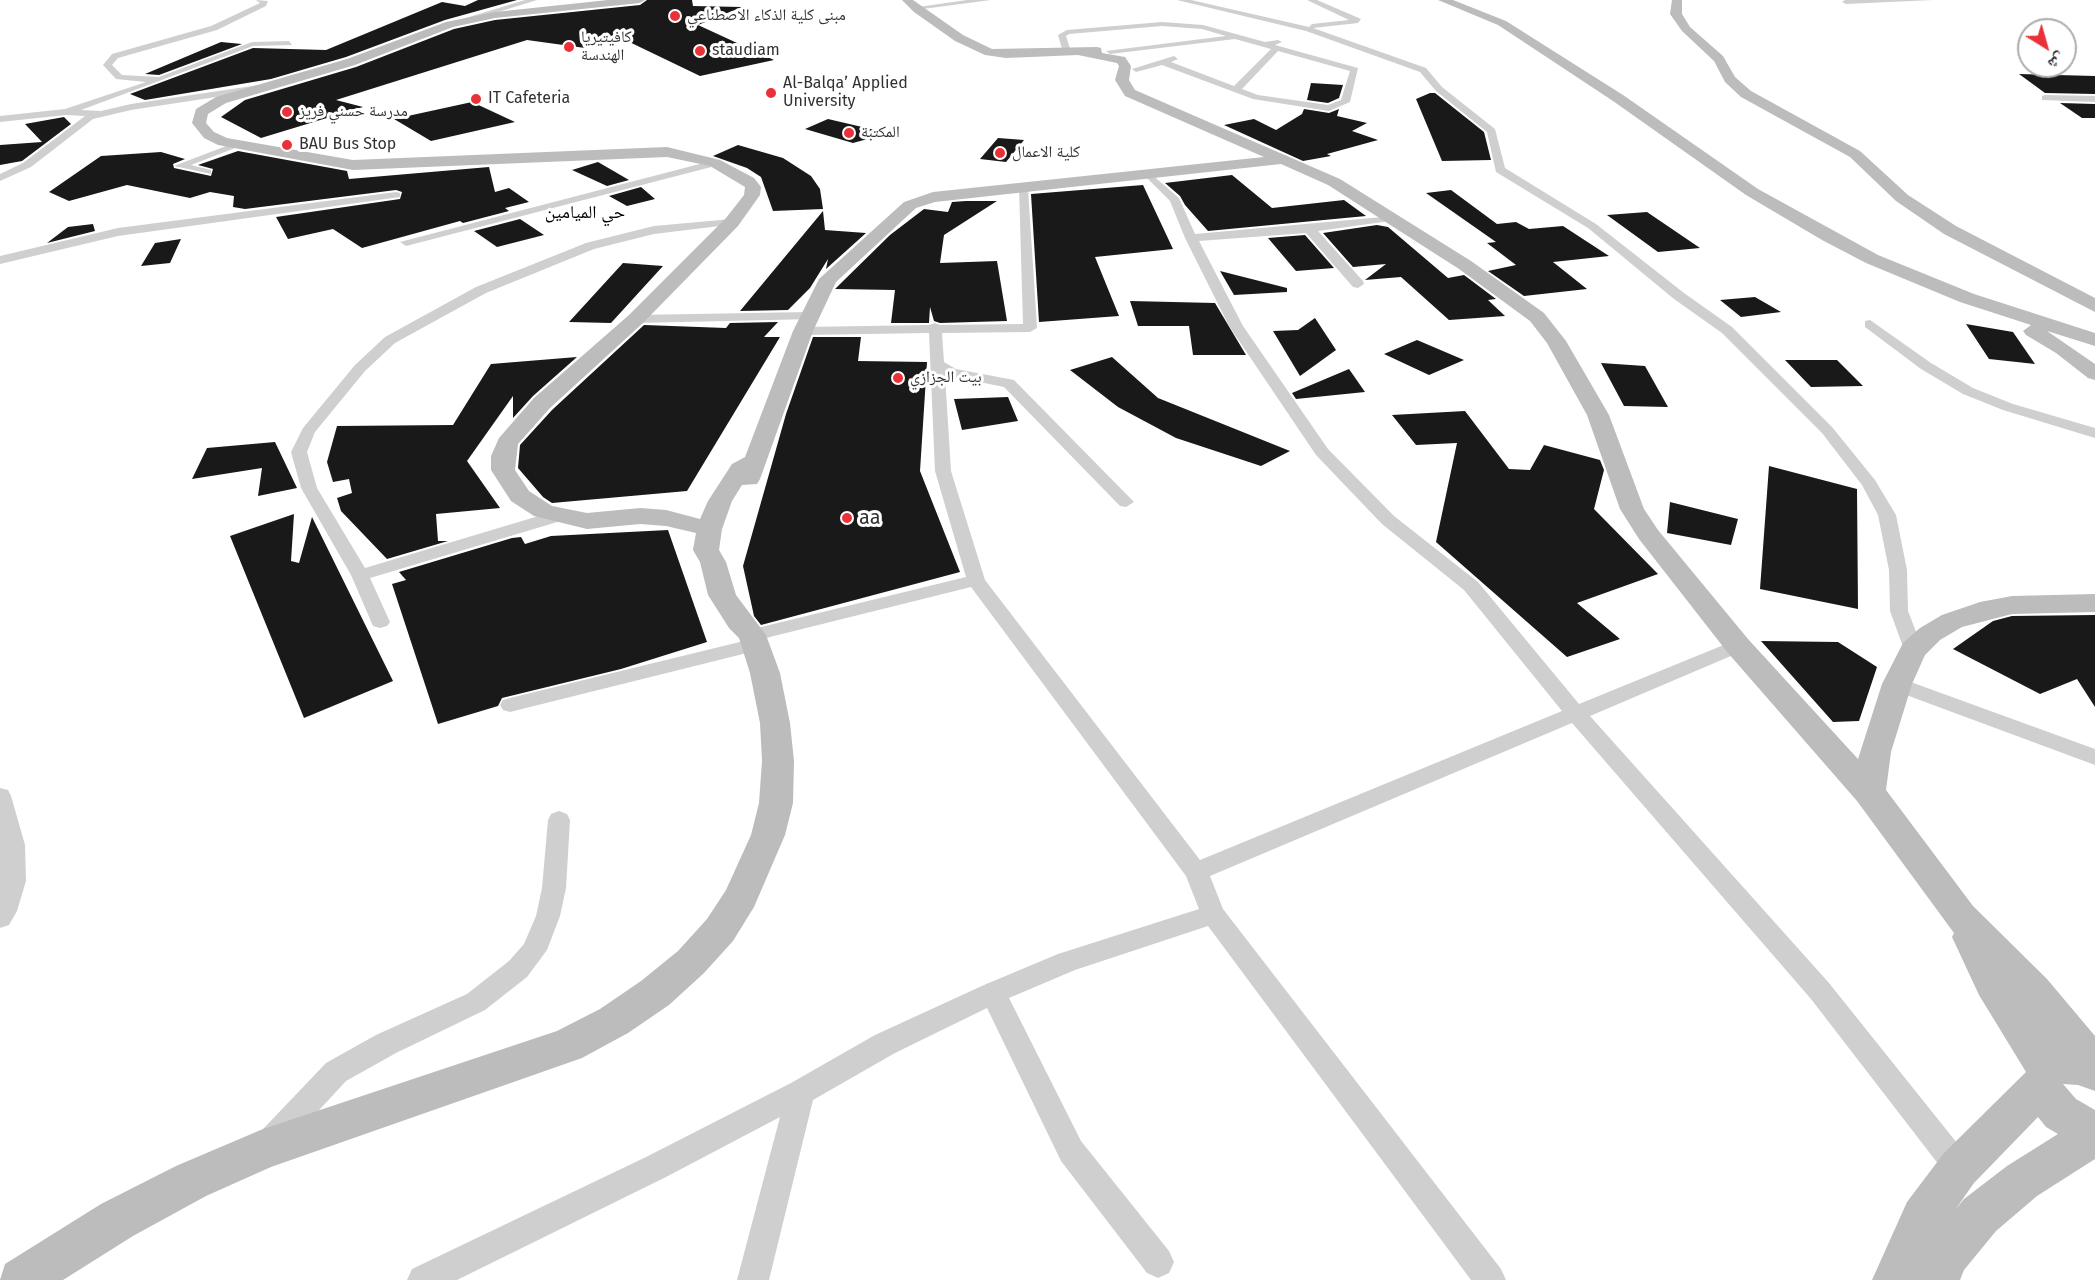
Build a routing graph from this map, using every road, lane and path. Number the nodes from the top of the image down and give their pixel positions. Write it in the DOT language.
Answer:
graph roads {
  1 [pos="260,0"];
  2 [pos="533,0"];
  3 [pos="640,0"];
  4 [pos="987,0"];
  5 [pos="1181,0"];
  6 [pos="1311,0"];
  7 [pos="1443,0"];
  8 [pos="1459,0"];
  9 [pos="1677,0"];
  10 [pos="1929,0"];
  11 [pos="1846,2"];
  12 [pos="581,3"];
  13 [pos="911,4"];
  14 [pos="450,24"];
  15 [pos="1303,32"];
  16 [pos="1239,39"];
  17 [pos="1285,41"];
  18 [pos="289,43"];
  19 [pos="1265,45"];
  20 [pos="1277,48"];
  21 [pos="1110,51"];
  22 [pos="1205,51"];
  23 [pos="1073,52"];
  24 [pos="1186,56"];
  25 [pos="1162,62"];
  26 [pos="1136,69"];
  27 [pos="160,80"];
  28 [pos="259,88"];
  29 [pos="1236,90"];
  30 [pos="1138,96"];
  31 [pos="1637,97"];
  32 [pos="1618,98"];
  33 [pos="2045,98"];
  34 [pos="2095,99"];
  35 [pos="66,112"];
  36 [pos="100,114"];
  37 [pos="0,119"];
  38 [pos="238,145"];
  39 [pos="1280,160"];
  40 [pos="715,162"];
  41 [pos="207,172"];
  42 [pos="1150,176"];
  43 [pos="0,178"];
  44 [pos="1023,189"];
  45 [pos="396,195"];
  46 [pos="1390,218"];
  47 [pos="732,222"];
  48 [pos="1309,229"];
  49 [pos="1191,237"];
  50 [pos="406,242"];
  51 [pos="0,260"];
  52 [pos="2043,280"];
  53 [pos="1358,284"];
  54 [pos="1967,298"];
  55 [pos="2095,298"];
  56 [pos="2095,306"];
  57 [pos="636,320"];
  58 [pos="807,323"];
  59 [pos="1870,324"];
  60 [pos="935,327"];
  61 [pos="2092,335"];
  62 [pos="2063,349"];
  63 [pos="937,364"];
  64 [pos="2095,374"];
  65 [pos="2095,433"];
  66 [pos="1126,502"];
  67 [pos="566,518"];
  68 [pos="718,527"];
  69 [pos="360,575"];
  70 [pos="976,581"];
  71 [pos="2095,603"];
  72 [pos="380,622"];
  73 [pos="754,640"];
  74 [pos="1738,646"];
  75 [pos="1913,650"];
  76 [pos="1897,684"];
  77 [pos="510,705"];
  78 [pos="1575,713"];
  79 [pos="2095,756"];
  80 [pos="1869,792"];
  81 [pos="0,796"];
  82 [pos="559,820"];
  83 [pos="1196,873"];
  84 [pos="1213,914"];
  85 [pos="1960,916"];
  86 [pos="0,918"];
  87 [pos="993,993"];
  88 [pos="2095,1065"];
  89 [pos="2095,1073"];
  90 [pos="2045,1077"];
  91 [pos="801,1092"];
  92 [pos="2095,1134"];
  93 [pos="263,1149"];
  94 [pos="1959,1167"];
  95 [pos="1158,1262"];
  96 [pos="21,1280"];
  97 [pos="423,1280"];
  98 [pos="753,1280"];
  99 [pos="1490,1280"];
  100 [pos="1895,1280"];
  101 [pos="1937,1280"];
  1 -- 27 [label="street"];
  2 -- 14 [label="street"];
  3 -- 12 [label="street"];
  4 -- 13 [label="street"];
  5 -- 15 [label="street"];
  6 -- 15 [label="street"];
  7 -- 32 [label="street"];
  8 -- 31 [label="street"];
  9 -- 52 [label="street"];
  10 -- 11 [label="street"];
  12 -- 14 [label="street"];
  13 -- 23 [label="street"];
  14 -- 28 [label="street"];
  15 -- 75 [label="street"];
  16 -- 19 [label="street"];
  16 -- 21 [label="street"];
  16 -- 22 [label="street"];
  16 -- 23 [label="street"];
  17 -- 19 [label="street"];
  18 -- 27 [label="street"];
  19 -- 20 [label="street"];
  20 -- 29 [label="street"];
  20 -- 29 [label="street"];
  21 -- 23 [label="street"];
  21 -- 26 [label="street"];
  23 -- 30 [label="street"];
  24 -- 25 [label="street"];
  25 -- 26 [label="street"];
  25 -- 29 [label="street"];
  26 -- 30 [label="street"];
  27 -- 35 [label="street"];
  28 -- 36 [label="street"];
  28 -- 38 [label="street"];
  30 -- 39 [label="street"];
  31 -- 32 [label="street"];
  31 -- 61 [label="street"];
  32 -- 54 [label="street"];
  33 -- 34 [label="street"];
  35 -- 36 [label="street"];
  35 -- 37 [label="street"];
  36 -- 43 [label="street"];
  38 -- 40 [label="street"];
  38 -- 41 [label="street"];
  39 -- 42 [label="street"];
  39 -- 46 [label="street"];
  40 -- 47 [label="street"];
  40 -- 50 [label="street"];
  42 -- 44 [label="street"];
  42 -- 49 [label="street"];
  44 -- 58 [label="street"];
  44 -- 60 [label="street"];
  45 -- 51 [label="street"];
  46 -- 48 [label="street"];
  46 -- 74 [label="street"];
  47 -- 57 [label="street"];
  47 -- 69 [label="street"];
  48 -- 49 [label="street"];
  48 -- 53 [label="street"];
  49 -- 78 [label="street"];
  52 -- 55 [label="street"];
  52 -- 56 [label="street"];
  54 -- 61 [label="street"];
  54 -- 62 [label="street"];
  57 -- 58 [label="street"];
  57 -- 67 [label="street"];
  58 -- 60 [label="street"];
  58 -- 68 [label="street"];
  59 -- 65 [label="street"];
  60 -- 63 [label="street"];
  61 -- 62 [label="street"];
  62 -- 64 [label="street"];
  63 -- 66 [label="street"];
  63 -- 70 [label="street"];
  67 -- 68 [label="street"];
  67 -- 69 [label="street"];
  68 -- 73 [label="street"];
  69 -- 72 [label="street"];
  70 -- 73 [label="street"];
  70 -- 83 [label="street"];
  71 -- 75 [label="street"];
  73 -- 77 [label="street"];
  73 -- 93 [label="street"];
  74 -- 78 [label="street"];
  74 -- 80 [label="street"];
  75 -- 76 [label="street"];
  76 -- 79 [label="street"];
  76 -- 80 [label="street"];
  78 -- 83 [label="street"];
  78 -- 94 [label="street"];
  80 -- 85 [label="street"];
  81 -- 86 [label="street"];
  82 -- 93 [label="street"];
  83 -- 84 [label="street"];
  84 -- 87 [label="street"];
  84 -- 99 [label="street"];
  85 -- 88 [label="street"];
  85 -- 90 [label="street"];
  87 -- 91 [label="street"];
  87 -- 95 [label="street"];
  89 -- 90 [label="street"];
  90 -- 92 [label="street"];
  90 -- 94 [label="street"];
  91 -- 97 [label="street"];
  91 -- 98 [label="street"];
  92 -- 101 [label="street"];
  93 -- 96 [label="street"];
  94 -- 100 [label="street"];
}
